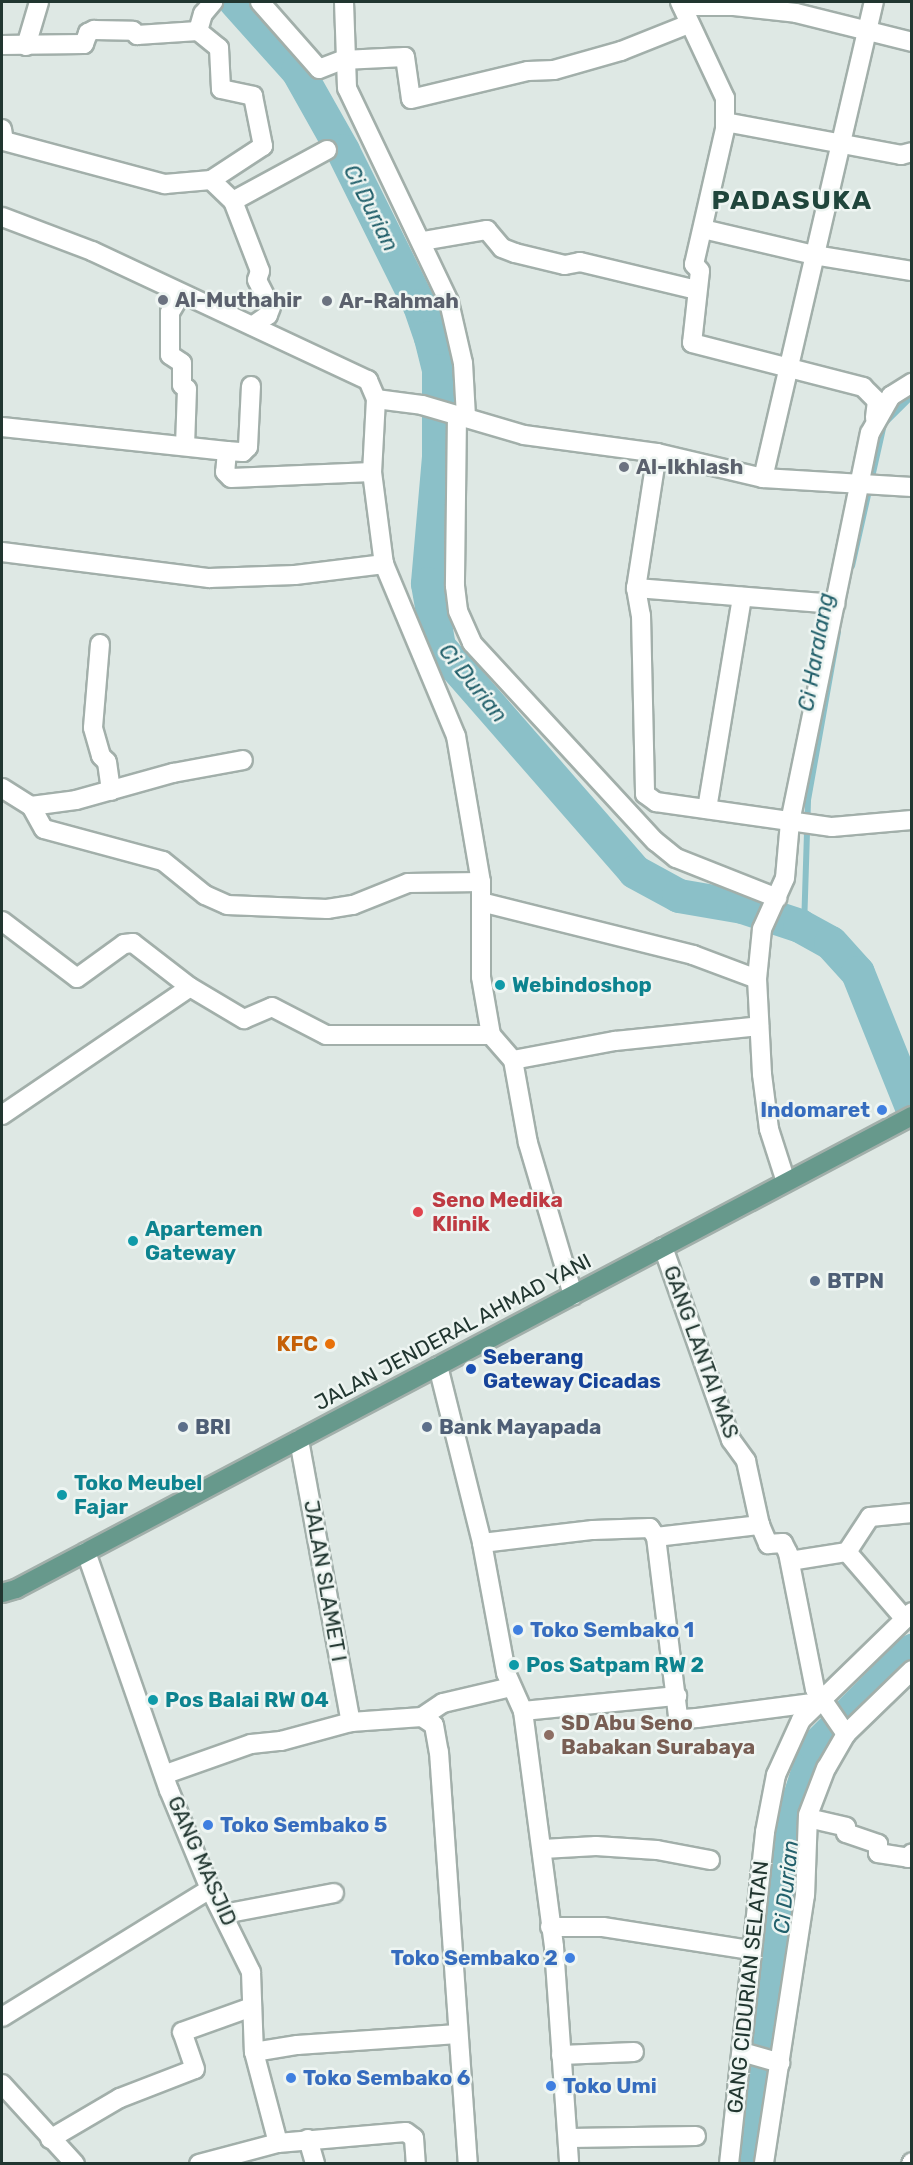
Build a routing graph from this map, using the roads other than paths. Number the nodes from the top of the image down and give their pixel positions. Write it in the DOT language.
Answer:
graph roads {
  1 [pos="39,2"];
  2 [pos="213,2"];
  3 [pos="260,2"];
  4 [pos="344,2"];
  5 [pos="874,2"];
  6 [pos="681,4"];
  7 [pos="689,24"];
  8 [pos="198,31"];
  9 [pos="866,33"];
  10 [pos="912,42"];
  11 [pos="2,45"];
  12 [pos="26,46"];
  13 [pos="344,60"];
  14 [pos="725,122"];
  15 [pos="2,129"];
  16 [pos="840,142"];
  17 [pos="327,150"];
  18 [pos="912,152"];
  19 [pos="211,180"];
  20 [pos="233,201"];
  21 [pos="2,217"];
  22 [pos="703,229"];
  23 [pos="423,241"];
  24 [pos="814,255"];
  25 [pos="912,271"];
  26 [pos="697,290"];
  27 [pos="181,294"];
  28 [pos="252,326"];
  29 [pos="788,367"];
  30 [pos="912,383"];
  31 [pos="250,386"];
  32 [pos="376,399"];
  33 [pos="459,416"];
  34 [pos="875,418"];
  35 [pos="2,427"];
  36 [pos="185,446"];
  37 [pos="227,451"];
  38 [pos="657,453"];
  39 [pos="372,472"];
  40 [pos="763,478"];
  41 [pos="870,487"];
  42 [pos="912,487"];
  43 [pos="2,552"];
  44 [pos="384,564"];
  45 [pos="636,588"];
  46 [pos="742,597"];
  47 [pos="836,604"];
  48 [pos="100,644"];
  49 [pos="243,760"];
  50 [pos="2,788"];
  51 [pos="111,791"];
  52 [pos="31,806"];
  53 [pos="707,809"];
  54 [pos="912,820"];
  55 [pos="800,824"];
  56 [pos="481,882"];
  57 [pos="777,898"];
  58 [pos="481,902"];
  59 [pos="2,921"];
  60 [pos="757,979"];
  61 [pos="190,987"];
  62 [pos="759,1026"];
  63 [pos="490,1035"];
  64 [pos="513,1060"];
  65 [pos="2,1115"];
  66 [pos="911,1118"];
  67 [pos="786,1182"];
  68 [pos="663,1247"];
  69 [pos="573,1295"];
  70 [pos="438,1366"];
  71 [pos="299,1440"];
  72 [pos="912,1513"];
  73 [pos="760,1525"];
  74 [pos="656,1537"];
  75 [pos="482,1543"];
  76 [pos="86,1552"];
  77 [pos="847,1552"];
  78 [pos="790,1560"];
  79 [pos="9,1591"];
  80 [pos="2,1602"];
  81 [pos="908,1615"];
  82 [pos="912,1670"];
  83 [pos="511,1687"];
  84 [pos="677,1696"];
  85 [pos="822,1703"];
  86 [pos="523,1711"];
  87 [pos="422,1717"];
  88 [pos="351,1722"];
  89 [pos="845,1734"];
  90 [pos="166,1774"];
  91 [pos="808,1818"];
  92 [pos="543,1849"];
  93 [pos="912,1853"];
  94 [pos="710,1860"];
  95 [pos="210,1889"];
  96 [pos="334,1893"];
  97 [pos="224,1914"];
  98 [pos="550,1927"];
  99 [pos="744,1949"];
  100 [pos="252,2007"];
  101 [pos="2,2017"];
  102 [pos="458,2034"];
  103 [pos="254,2052"];
  104 [pos="634,2052"];
  105 [pos="747,2053"];
  106 [pos="561,2055"];
  107 [pos="777,2062"];
  108 [pos="2,2084"];
  109 [pos="696,2136"];
  110 [pos="50,2139"];
  111 [pos="309,2139"];
  112 [pos="570,2139"];
  113 [pos="278,2143"];
  114 [pos="75,2163"];
  115 [pos="199,2163"];
  116 [pos="315,2163"];
  117 [pos="416,2163"];
  118 [pos="468,2163"];
  119 [pos="569,2163"];
  120 [pos="729,2163"];
  121 [pos="764,2163"];
  1 -- 12 [label="street"];
  2 -- 8 [label="street"];
  3 -- 13 [label="street"];
  4 -- 13 [label="street"];
  5 -- 9 [label="street"];
  6 -- 7 [label="street"];
  6 -- 9 [label="street"];
  7 -- 13 [label="street"];
  7 -- 14 [label="street"];
  8 -- 12 [label="street"];
  8 -- 19 [label="street"];
  9 -- 10 [label="street"];
  9 -- 16 [label="street"];
  11 -- 12 [label="street"];
  13 -- 23 [label="street"];
  14 -- 16 [label="street"];
  14 -- 22 [label="street"];
  15 -- 19 [label="street"];
  16 -- 18 [label="street"];
  16 -- 24 [label="street"];
  17 -- 20 [label="street"];
  19 -- 20 [label="street"];
  20 -- 28 [label="street"];
  21 -- 27 [label="street"];
  22 -- 24 [label="street"];
  22 -- 26 [label="street"];
  23 -- 26 [label="street"];
  23 -- 33 [label="street"];
  24 -- 25 [label="street"];
  24 -- 29 [label="street"];
  26 -- 29 [label="street"];
  27 -- 28 [label="street"];
  27 -- 36 [label="street"];
  28 -- 32 [label="street"];
  29 -- 34 [label="street"];
  29 -- 40 [label="street"];
  30 -- 34 [label="street"];
  31 -- 37 [label="street"];
  32 -- 33 [label="street"];
  32 -- 39 [label="street"];
  33 -- 38 [label="street"];
  33 -- 57 [label="street"];
  34 -- 41 [label="street"];
  35 -- 36 [label="street"];
  36 -- 37 [label="street"];
  37 -- 39 [label="street"];
  38 -- 40 [label="street"];
  38 -- 45 [label="street"];
  39 -- 44 [label="street"];
  40 -- 41 [label="street"];
  41 -- 42 [label="street"];
  41 -- 47 [label="street"];
  43 -- 44 [label="street"];
  44 -- 56 [label="street"];
  45 -- 46 [label="street"];
  45 -- 53 [label="street"];
  46 -- 47 [label="street"];
  46 -- 53 [label="street"];
  47 -- 55 [label="street"];
  48 -- 51 [label="street"];
  49 -- 51 [label="street"];
  50 -- 52 [label="street"];
  51 -- 52 [label="street"];
  52 -- 56 [label="street"];
  53 -- 55 [label="street"];
  54 -- 55 [label="street"];
  55 -- 57 [label="street"];
  56 -- 58 [label="street"];
  57 -- 60 [label="street"];
  58 -- 60 [label="street"];
  58 -- 63 [label="street"];
  59 -- 61 [label="street"];
  60 -- 62 [label="street"];
  61 -- 63 [label="street"];
  61 -- 65 [label="street"];
  62 -- 64 [label="street"];
  62 -- 67 [label="street"];
  63 -- 64 [label="street"];
  64 -- 69 [label="street"];
  66 -- 67 [label="main road, JALAN JENDERAL AHMAD YANI"];
  67 -- 68 [label="main road, JALAN JENDERAL AHMAD YANI"];
  68 -- 69 [label="main road, JALAN JENDERAL AHMAD YANI"];
  68 -- 73 [label="street, GANG LANTAI MAS"];
  69 -- 70 [label="main road, JALAN JENDERAL AHMAD YANI"];
  70 -- 71 [label="main road, JALAN JENDERAL AHMAD YANI"];
  70 -- 75 [label="street"];
  71 -- 76 [label="main road, JALAN JENDERAL AHMAD YANI"];
  71 -- 88 [label="street, JALAN SLAMET I"];
  72 -- 77 [label="street"];
  73 -- 74 [label="street"];
  73 -- 78 [label="street"];
  74 -- 75 [label="street"];
  74 -- 84 [label="street"];
  75 -- 83 [label="street"];
  76 -- 79 [label="main road, JALAN JENDERAL AHMAD YANI"];
  76 -- 90 [label="street, GANG MASJID"];
  77 -- 78 [label="street"];
  77 -- 81 [label="street"];
  78 -- 85 [label="street"];
  79 -- 80 [label="main road, JALAN JENDERAL AHMAD YANI"];
  81 -- 85 [label="street, GANG CIDURIAN SELATAN"];
  82 -- 89 [label="street"];
  83 -- 86 [label="street"];
  83 -- 87 [label="street"];
  84 -- 85 [label="street"];
  84 -- 86 [label="street"];
  85 -- 89 [label="street"];
  85 -- 105 [label="street, GANG CIDURIAN SELATAN"];
  86 -- 92 [label="street"];
  87 -- 88 [label="street"];
  87 -- 102 [label="street"];
  88 -- 90 [label="street"];
  89 -- 91 [label="street"];
  90 -- 95 [label="street, GANG MASJID"];
  91 -- 93 [label="street"];
  91 -- 107 [label="street"];
  92 -- 94 [label="street"];
  92 -- 98 [label="street"];
  95 -- 97 [label="street, GANG MASJID"];
  95 -- 101 [label="street"];
  96 -- 97 [label="street"];
  97 -- 100 [label="street, GANG MASJID"];
  98 -- 99 [label="street"];
  98 -- 106 [label="street"];
  100 -- 103 [label="street, GANG MASJID"];
  100 -- 110 [label="street"];
  102 -- 103 [label="street"];
  102 -- 118 [label="street"];
  103 -- 113 [label="street, GANG MASJID"];
  104 -- 106 [label="street"];
  105 -- 107 [label="street"];
  105 -- 120 [label="street, GANG CIDURIAN SELATAN"];
  106 -- 112 [label="street"];
  107 -- 121 [label="street"];
  108 -- 110 [label="street"];
  109 -- 112 [label="street"];
  110 -- 114 [label="street"];
  111 -- 113 [label="street"];
  111 -- 116 [label="street"];
  111 -- 117 [label="street"];
  112 -- 119 [label="street"];
  113 -- 115 [label="street"];
}
